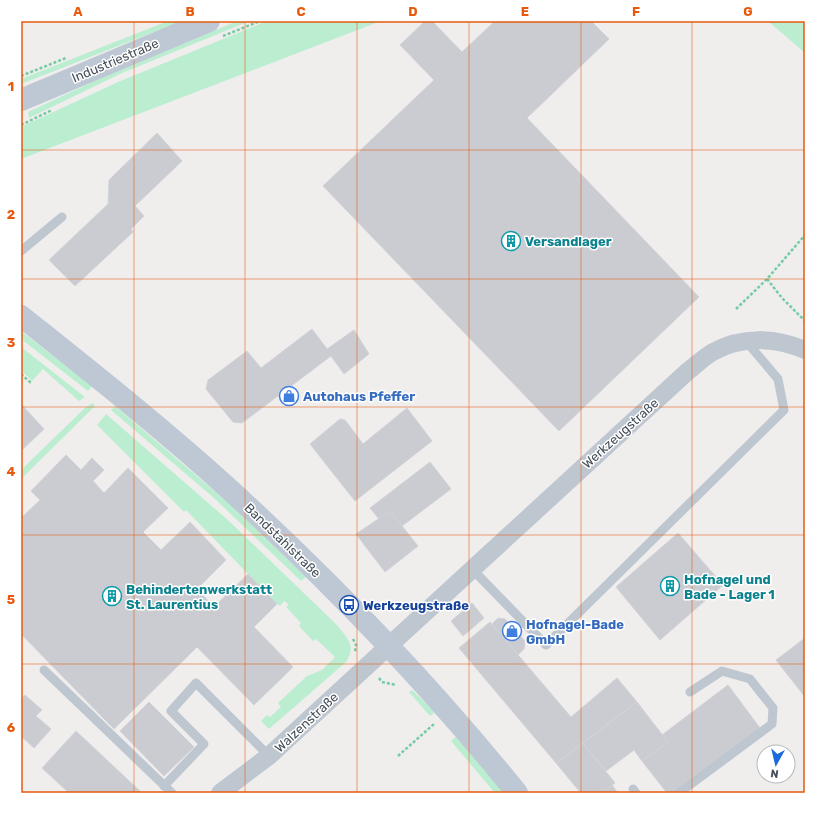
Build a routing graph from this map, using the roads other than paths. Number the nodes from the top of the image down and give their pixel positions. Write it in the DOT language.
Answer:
graph roads {
  1 [pos="209,21"];
  2 [pos="21,100"];
  3 [pos="62,217"];
  4 [pos="21,251"];
  5 [pos="21,316"];
  6 [pos="746,340"];
  7 [pos="805,350"];
  8 [pos="472,569"];
  9 [pos="388,646"];
  10 [pos="44,670"];
  11 [pos="690,692"];
  12 [pos="269,756"];
  13 [pos="164,786"];
  14 [pos="172,793"];
  15 [pos="220,793"];
  16 [pos="516,793"];
  17 [pos="679,793"];
  1 -- 2 [label="street, Industriestraße"];
  3 -- 4 [label="lane"];
  5 -- 9 [label="street, Bandstahlstraße"];
  6 -- 7 [label="street, Werkzeugstraße"];
  6 -- 8 [label="street, Werkzeugstraße"];
  6 -- 8 [label="lane"];
  8 -- 9 [label="street, Werkzeugstraße"];
  9 -- 12 [label="street, Walzenstraße"];
  9 -- 16 [label="street, Bandstahlstraße"];
  10 -- 13 [label="lane"];
  11 -- 17 [label="lane"];
  12 -- 13 [label="lane"];
  12 -- 15 [label="street, Walzenstraße"];
  13 -- 14 [label="lane"];
}
